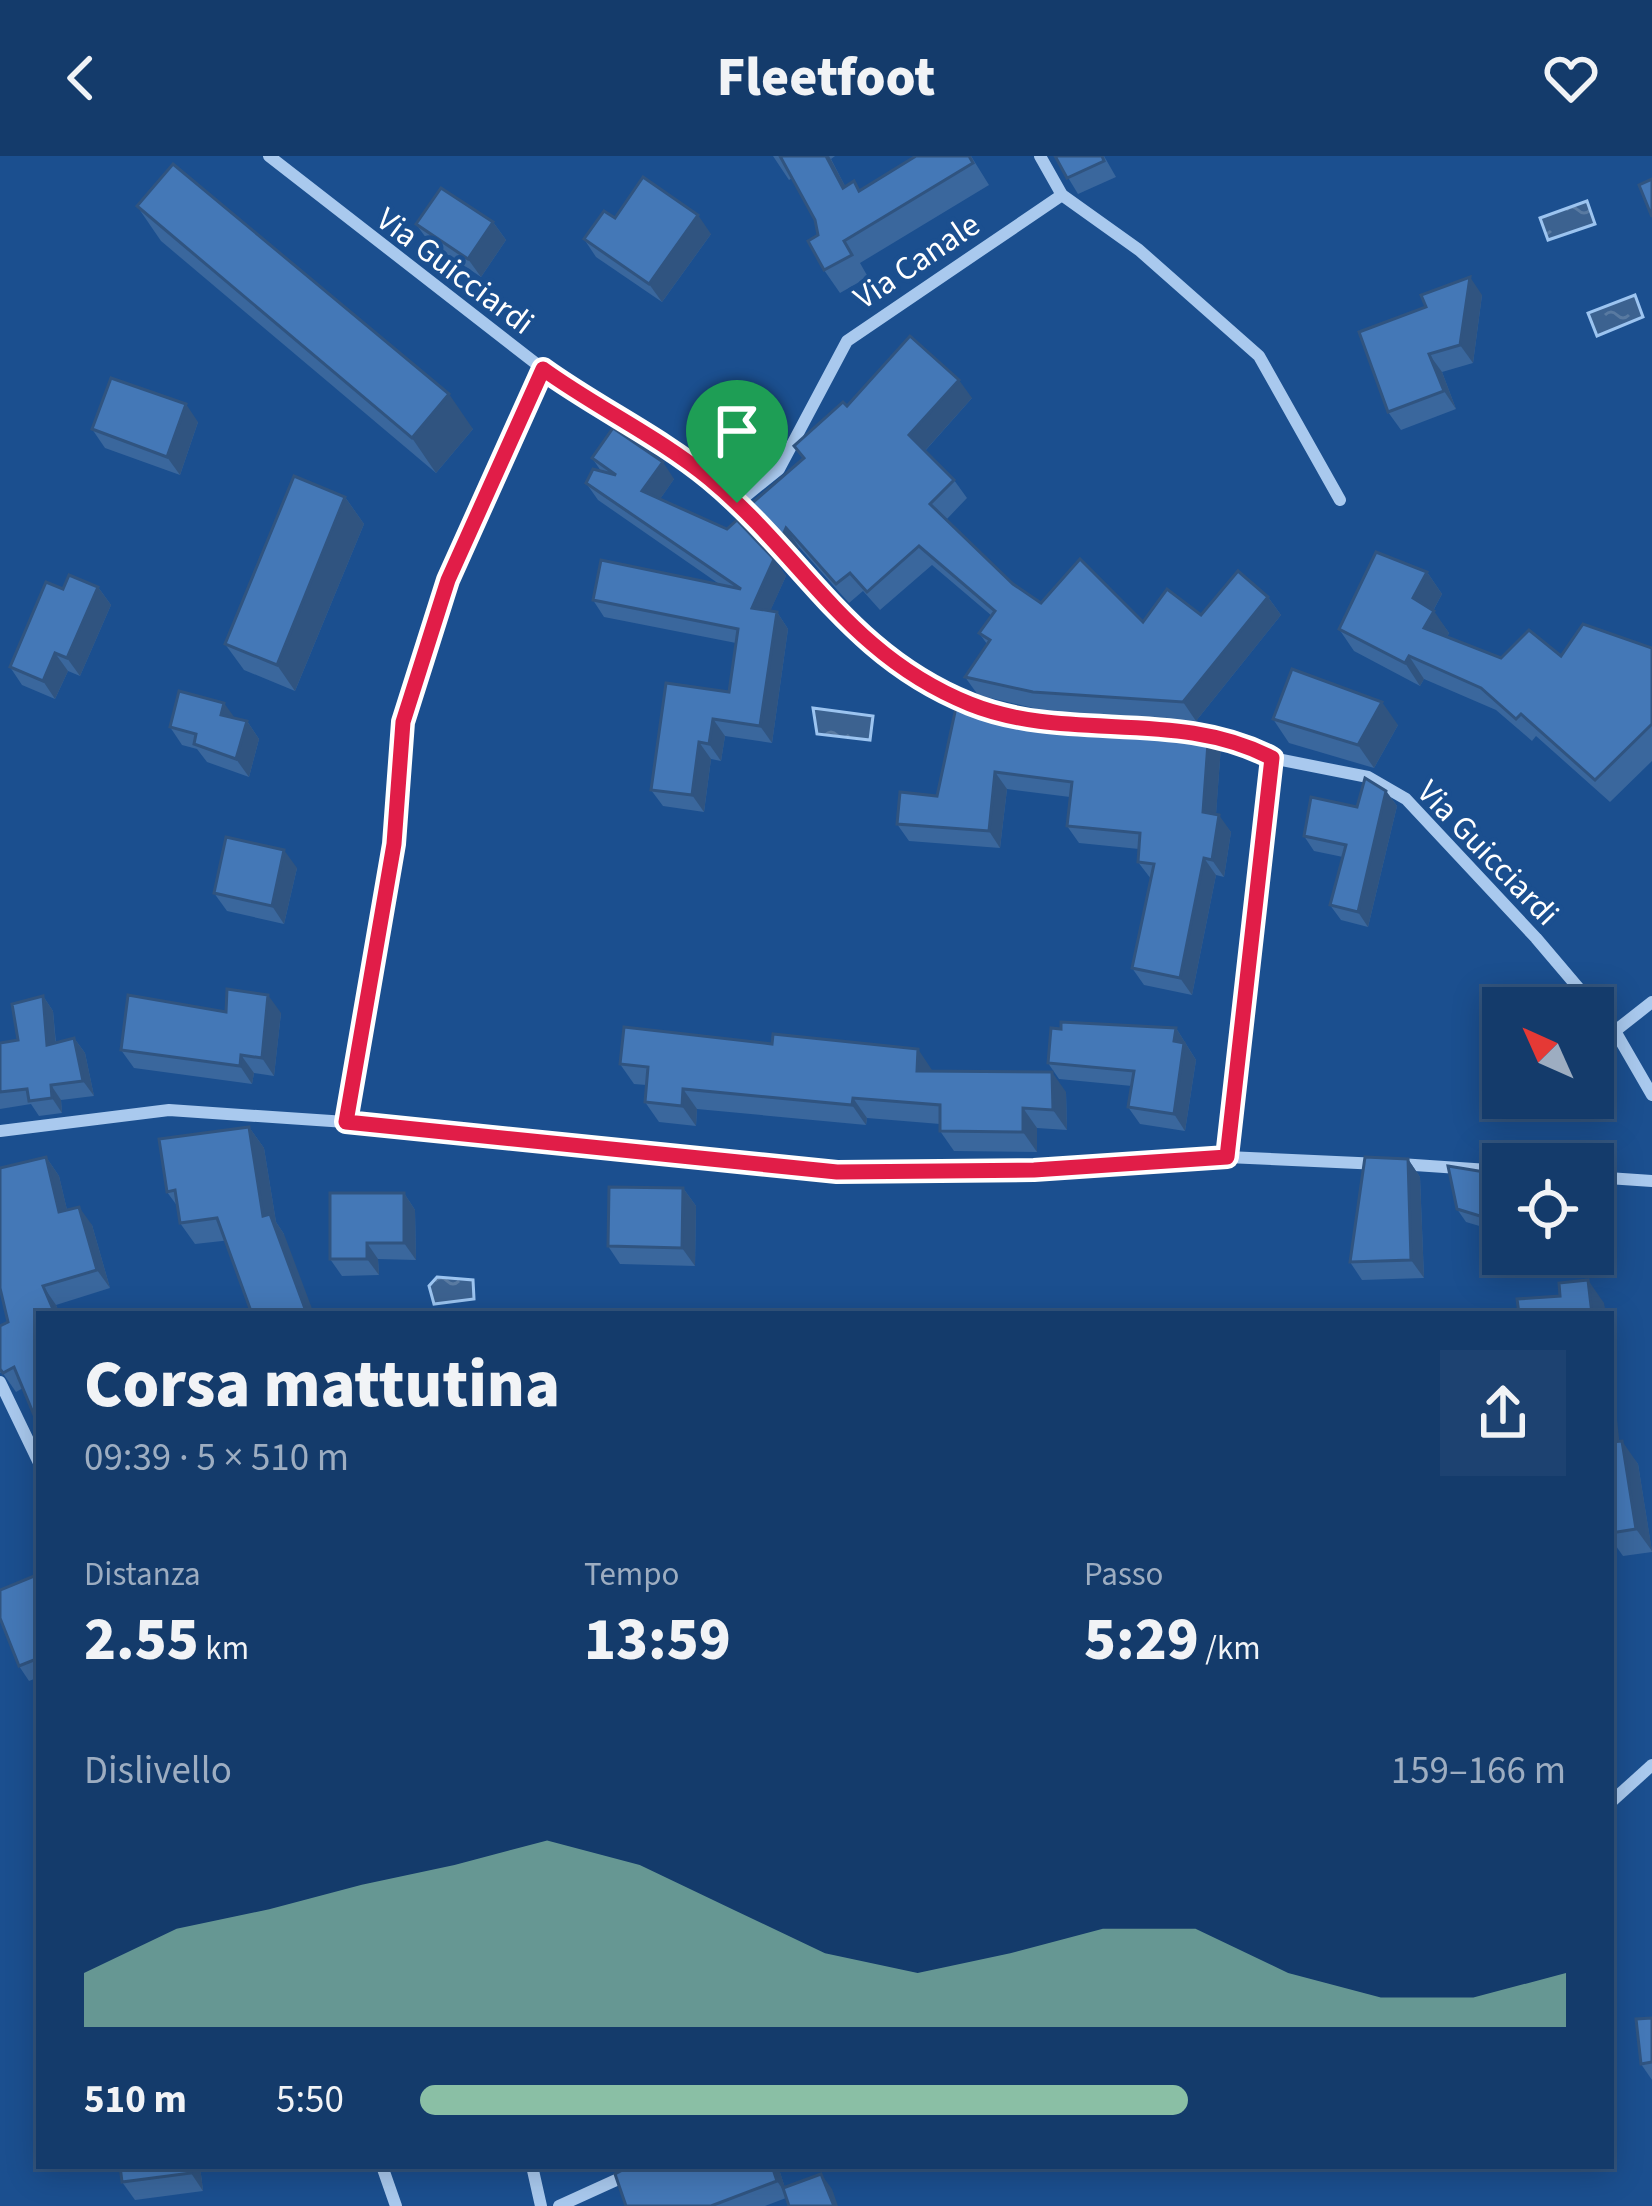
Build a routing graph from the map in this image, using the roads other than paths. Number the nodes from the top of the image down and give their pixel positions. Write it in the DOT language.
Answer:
graph roads {
  1 [pos="268,156"];
  2 [pos="1040,156"];
  3 [pos="1062,195"];
  4 [pos="543,369"];
  5 [pos="1340,500"];
  6 [pos="737,503"];
  7 [pos="991,709"];
  8 [pos="1194,731"];
  9 [pos="1272,758"];
  10 [pos="1652,1002"];
  11 [pos="1615,1031"];
  12 [pos="1652,1095"];
  13 [pos="346,1122"];
  14 [pos="0,1131"];
  15 [pos="1227,1157"];
  16 [pos="1482,1170"];
  17 [pos="1614,1178"];
  18 [pos="1652,1181"];
  19 [pos="0,1382"];
  20 [pos="36,1457"];
  21 [pos="1652,1766"];
  22 [pos="1614,1799"];
  23 [pos="383,2169"];
  24 [pos="533,2169"];
  25 [pos="640,2169"];
  26 [pos="396,2206"];
  27 [pos="541,2206"];
  28 [pos="560,2206"];
  1 -- 4 [label="street, Via Guicciardi"];
  2 -- 3 [label="street"];
  3 -- 5 [label="street"];
  3 -- 6 [label="street, Via Canale"];
  4 -- 6 [label="street, Via Guicciardi"];
  4 -- 13 [label="street"];
  6 -- 7 [label="street, Via Guicciardi"];
  8 -- 9 [label="street, Via Guicciardi"];
  9 -- 11 [label="street, Via Guicciardi"];
  9 -- 15 [label="street"];
  10 -- 11 [label="street"];
  11 -- 12 [label="street, Via Guicciardi"];
  13 -- 14 [label="street"];
  13 -- 15 [label="street"];
  15 -- 16 [label="street"];
  17 -- 18 [label="street"];
  19 -- 20 [label="street"];
  21 -- 22 [label="street"];
  23 -- 26 [label="street"];
  24 -- 27 [label="street"];
  25 -- 28 [label="street"];
}
